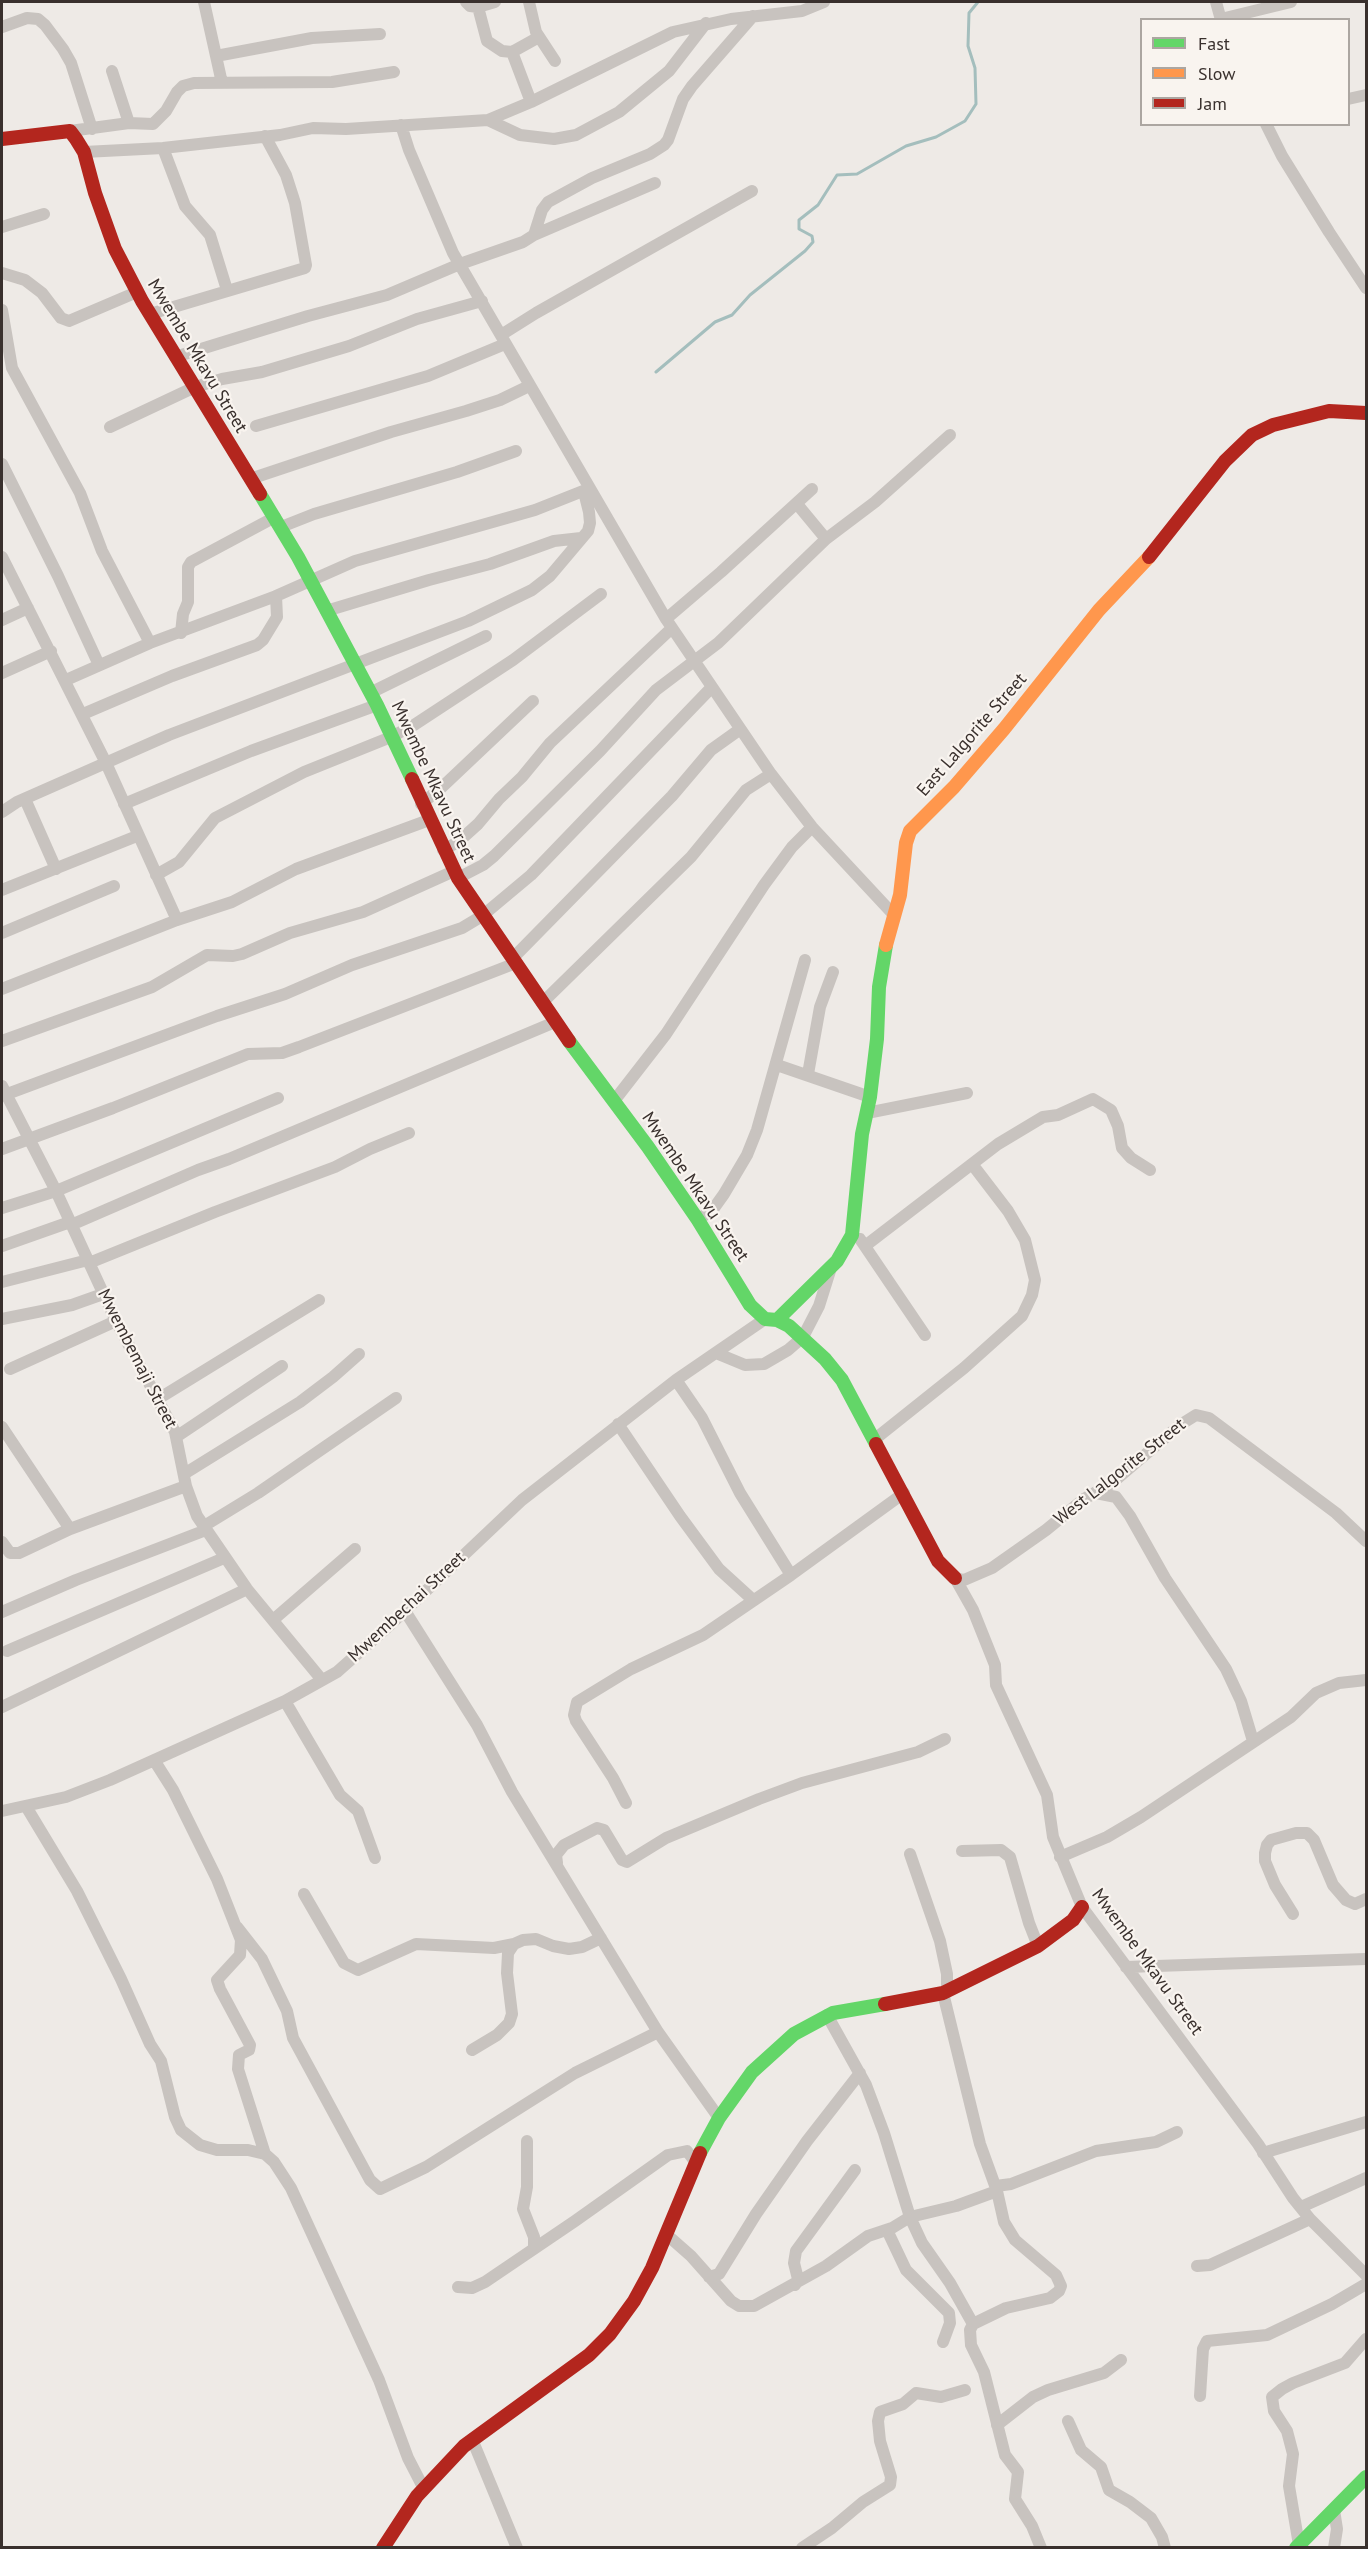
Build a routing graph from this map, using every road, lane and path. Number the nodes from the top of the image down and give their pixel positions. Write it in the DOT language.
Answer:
graph roads {
  1 [pos="207,2"];
  2 [pos="466,2"];
  3 [pos="495,2"];
  4 [pos="529,2"];
  5 [pos="824,2"];
  6 [pos="1216,2"];
  7 [pos="1291,2"];
  8 [pos="478,7"];
  9 [pos="753,16"];
  10 [pos="1221,18"];
  11 [pos="1225,18"];
  12 [pos="706,23"];
  13 [pos="2,27"];
  14 [pos="380,34"];
  15 [pos="539,37"];
  16 [pos="512,52"];
  17 [pos="216,56"];
  18 [pos="555,61"];
  19 [pos="112,71"];
  20 [pos="394,72"];
  21 [pos="222,83"];
  22 [pos="1366,95"];
  23 [pos="1350,99"];
  24 [pos="531,102"];
  25 [pos="488,120"];
  26 [pos="129,123"];
  27 [pos="401,125"];
  28 [pos="1267,126"];
  29 [pos="92,129"];
  30 [pos="70,131"];
  31 [pos="265,136"];
  32 [pos="2,139"];
  33 [pos="163,148"];
  34 [pos="84,152"];
  35 [pos="655,183"];
  36 [pos="752,191"];
  37 [pos="44,214"];
  38 [pos="2,227"];
  39 [pos="534,235"];
  40 [pos="460,264"];
  41 [pos="2,273"];
  42 [pos="1366,288"];
  43 [pos="227,290"];
  44 [pos="137,292"];
  45 [pos="482,300"];
  46 [pos="2,310"];
  47 [pos="150,314"];
  48 [pos="503,339"];
  49 [pos="175,357"];
  50 [pos="530,386"];
  51 [pos="195,387"];
  52 [pos="1366,412"];
  53 [pos="256,426"];
  54 [pos="111,427"];
  55 [pos="950,435"];
  56 [pos="516,451"];
  57 [pos="2,464"];
  58 [pos="250,479"];
  59 [pos="812,489"];
  60 [pos="586,490"];
  61 [pos="797,504"];
  62 [pos="278,522"];
  63 [pos="580,538"];
  64 [pos="825,540"];
  65 [pos="2,557"];
  66 [pos="6,577"];
  67 [pos="310,579"];
  68 [pos="601,594"];
  69 [pos="276,596"];
  70 [pos="28,608"];
  71 [pos="326,611"];
  72 [pos="2,620"];
  73 [pos="669,624"];
  74 [pos="181,633"];
  75 [pos="486,636"];
  76 [pos="150,643"];
  77 [pos="51,651"];
  78 [pos="693,659"];
  79 [pos="355,662"];
  80 [pos="99,665"];
  81 [pos="2,673"];
  82 [pos="66,680"];
  83 [pos="712,687"];
  84 [pos="370,693"];
  85 [pos="533,701"];
  86 [pos="377,705"];
  87 [pos="83,714"];
  88 [pos="740,730"];
  89 [pos="391,737"];
  90 [pos="106,762"];
  91 [pos="771,774"];
  92 [pos="25,799"];
  93 [pos="124,804"];
  94 [pos="421,804"];
  95 [pos="2,812"];
  96 [pos="429,820"];
  97 [pos="812,827"];
  98 [pos="137,836"];
  99 [pos="443,850"];
  100 [pos="56,869"];
  101 [pos="156,875"];
  102 [pos="456,875"];
  103 [pos="114,886"];
  104 [pos="2,890"];
  105 [pos="893,915"];
  106 [pos="482,916"];
  107 [pos="177,920"];
  108 [pos="2,933"];
  109 [pos="805,960"];
  110 [pos="514,961"];
  111 [pos="832,972"];
  112 [pos="2,989"];
  113 [pos="542,1003"];
  114 [pos="555,1022"];
  115 [pos="2,1041"];
  116 [pos="777,1065"];
  117 [pos="808,1074"];
  118 [pos="3,1092"];
  119 [pos="967,1093"];
  120 [pos="870,1097"];
  121 [pos="278,1098"];
  122 [pos="614,1101"];
  123 [pos="867,1113"];
  124 [pos="409,1133"];
  125 [pos="29,1139"];
  126 [pos="2,1149"];
  127 [pos="972,1164"];
  128 [pos="1150,1170"];
  129 [pos="56,1191"];
  130 [pos="2,1208"];
  131 [pos="698,1220"];
  132 [pos="71,1223"];
  133 [pos="853,1229"];
  134 [pos="2,1246"];
  135 [pos="865,1246"];
  136 [pos="89,1262"];
  137 [pos="832,1267"];
  138 [pos="2,1282"];
  139 [pos="103,1294"];
  140 [pos="319,1300"];
  141 [pos="2,1319"];
  142 [pos="771,1319"];
  143 [pos="116,1321"];
  144 [pos="925,1335"];
  145 [pos="803,1337"];
  146 [pos="716,1353"];
  147 [pos="359,1354"];
  148 [pos="282,1366"];
  149 [pos="10,1369"];
  150 [pos="676,1380"];
  151 [pos="396,1398"];
  152 [pos="158,1399"];
  153 [pos="618,1424"];
  154 [pos="2,1427"];
  155 [pos="176,1437"];
  156 [pos="875,1440"];
  157 [pos="185,1480"];
  158 [pos="904,1493"];
  159 [pos="1096,1493"];
  160 [pos="205,1528"];
  161 [pos="70,1529"];
  162 [pos="1366,1541"];
  163 [pos="2,1542"];
  164 [pos="356,1549"];
  165 [pos="224,1558"];
  166 [pos="791,1575"];
  167 [pos="955,1578"];
  168 [pos="247,1589"];
  169 [pos="753,1600"];
  170 [pos="405,1611"];
  171 [pos="2,1612"];
  172 [pos="273,1620"];
  173 [pos="7,1651"];
  174 [pos="322,1680"];
  175 [pos="1366,1680"];
  176 [pos="285,1701"];
  177 [pos="2,1707"];
  178 [pos="945,1739"];
  179 [pos="1253,1741"];
  180 [pos="154,1760"];
  181 [pos="626,1803"];
  182 [pos="27,1808"];
  183 [pos="2,1812"];
  184 [pos="962,1851"];
  185 [pos="910,1854"];
  186 [pos="1060,1857"];
  187 [pos="375,1858"];
  188 [pos="557,1864"];
  189 [pos="304,1894"];
  190 [pos="1366,1899"];
  191 [pos="1083,1907"];
  192 [pos="1293,1914"];
  193 [pos="237,1927"];
  194 [pos="601,1938"];
  195 [pos="514,1944"];
  196 [pos="1038,1946"];
  197 [pos="1366,1959"];
  198 [pos="1126,1967"];
  199 [pos="945,1992"];
  200 [pos="827,2015"];
  201 [pos="658,2032"];
  202 [pos="472,2050"];
  203 [pos="860,2073"];
  204 [pos="719,2118"];
  205 [pos="1366,2122"];
  206 [pos="1177,2132"];
  207 [pos="527,2141"];
  208 [pos="1263,2153"];
  209 [pos="265,2154"];
  210 [pos="696,2163"];
  211 [pos="855,2170"];
  212 [pos="1366,2178"];
  213 [pos="997,2189"];
  214 [pos="1301,2207"];
  215 [pos="910,2217"];
  216 [pos="1310,2219"];
  217 [pos="887,2230"];
  218 [pos="666,2234"];
  219 [pos="534,2249"];
  220 [pos="1197,2266"];
  221 [pos="1366,2275"];
  222 [pos="709,2277"];
  223 [pos="1366,2284"];
  224 [pos="795,2286"];
  225 [pos="458,2287"];
  226 [pos="973,2324"];
  227 [pos="1366,2339"];
  228 [pos="943,2342"];
  229 [pos="1121,2360"];
  230 [pos="965,2390"];
  231 [pos="1200,2396"];
  232 [pos="1068,2421"];
  233 [pos="997,2426"];
  234 [pos="472,2439"];
  235 [pos="1366,2477"];
  236 [pos="424,2489"];
  237 [pos="1334,2510"];
  238 [pos="1297,2546"];
  239 [pos="382,2547"];
  240 [pos="517,2547"];
  241 [pos="802,2547"];
  242 [pos="1041,2547"];
  243 [pos="1165,2547"];
  244 [pos="1334,2547"];
  1 -- 17 [label="street"];
  2 -- 8 [label="street"];
  3 -- 8 [label="street"];
  4 -- 15 [label="street"];
  5 -- 9 [label="street"];
  6 -- 10 [label="street"];
  7 -- 11 [label="street"];
  8 -- 16 [label="street"];
  9 -- 12 [label="street"];
  9 -- 39 [label="street"];
  12 -- 24 [label="street"];
  12 -- 25 [label="street"];
  13 -- 29 [label="street"];
  14 -- 17 [label="street"];
  15 -- 16 [label="street"];
  15 -- 18 [label="street"];
  16 -- 24 [label="street"];
  17 -- 21 [label="street"];
  19 -- 26 [label="street"];
  20 -- 21 [label="street"];
  21 -- 26 [label="street"];
  22 -- 23 [label="street"];
  24 -- 25 [label="street"];
  25 -- 27 [label="street"];
  26 -- 29 [label="street"];
  27 -- 31 [label="street"];
  27 -- 40 [label="street"];
  28 -- 42 [label="street"];
  29 -- 30 [label="street"];
  30 -- 32 [label="street"];
  30 -- 34 [label="street, Mwembe Mkavu Street"];
  31 -- 33 [label="street"];
  31 -- 43 [label="street"];
  33 -- 34 [label="street"];
  33 -- 43 [label="street"];
  34 -- 44 [label="street, Mwembe Mkavu Street"];
  35 -- 39 [label="street"];
  36 -- 48 [label="street"];
  37 -- 38 [label="street"];
  39 -- 40 [label="street"];
  40 -- 45 [label="street"];
  40 -- 49 [label="street"];
  41 -- 44 [label="street"];
  43 -- 47 [label="street"];
  44 -- 47 [label="street, Mwembe Mkavu Street"];
  45 -- 48 [label="street"];
  45 -- 51 [label="street"];
  46 -- 76 [label="street"];
  47 -- 49 [label="street, Mwembe Mkavu Street"];
  48 -- 50 [label="street"];
  48 -- 53 [label="street"];
  49 -- 51 [label="street, Mwembe Mkavu Street"];
  50 -- 58 [label="street"];
  50 -- 60 [label="street"];
  51 -- 54 [label="street"];
  51 -- 58 [label="street, Mwembe Mkavu Street"];
  52 -- 105 [label="street, East Lalgorite Street"];
  55 -- 64 [label="street"];
  56 -- 62 [label="street"];
  57 -- 80 [label="street"];
  58 -- 62 [label="street, Mwembe Mkavu Street"];
  59 -- 61 [label="street"];
  60 -- 63 [label="street"];
  60 -- 67 [label="street"];
  60 -- 73 [label="street"];
  61 -- 64 [label="street"];
  61 -- 73 [label="street"];
  62 -- 67 [label="street, Mwembe Mkavu Street"];
  62 -- 74 [label="street"];
  63 -- 71 [label="street"];
  63 -- 79 [label="street"];
  64 -- 78 [label="street"];
  65 -- 66 [label="street"];
  66 -- 70 [label="street"];
  67 -- 69 [label="street"];
  67 -- 71 [label="street, Mwembe Mkavu Street"];
  68 -- 89 [label="street"];
  69 -- 74 [label="street"];
  69 -- 87 [label="street"];
  70 -- 72 [label="street"];
  70 -- 77 [label="street"];
  71 -- 79 [label="street, Mwembe Mkavu Street"];
  73 -- 78 [label="street"];
  73 -- 99 [label="street"];
  74 -- 76 [label="street"];
  75 -- 84 [label="street"];
  76 -- 80 [label="street"];
  77 -- 81 [label="street"];
  77 -- 82 [label="street"];
  78 -- 83 [label="street"];
  78 -- 102 [label="street"];
  79 -- 84 [label="street, Mwembe Mkavu Street"];
  79 -- 90 [label="street"];
  80 -- 82 [label="street"];
  82 -- 87 [label="street"];
  83 -- 88 [label="street"];
  83 -- 106 [label="street"];
  84 -- 86 [label="street, Mwembe Mkavu Street"];
  85 -- 94 [label="street"];
  86 -- 89 [label="street, Mwembe Mkavu Street"];
  86 -- 93 [label="street"];
  87 -- 90 [label="street"];
  88 -- 91 [label="street"];
  88 -- 110 [label="street"];
  89 -- 94 [label="street, Mwembe Mkavu Street"];
  89 -- 101 [label="street"];
  90 -- 92 [label="street"];
  90 -- 93 [label="street"];
  91 -- 97 [label="street"];
  91 -- 113 [label="street"];
  92 -- 95 [label="street"];
  92 -- 100 [label="street"];
  93 -- 98 [label="street"];
  94 -- 96 [label="street, Mwembe Mkavu Street"];
  96 -- 99 [label="street, Mwembe Mkavu Street"];
  96 -- 107 [label="street"];
  97 -- 105 [label="street"];
  97 -- 122 [label="street"];
  98 -- 100 [label="street"];
  98 -- 101 [label="street"];
  99 -- 102 [label="street, Mwembe Mkavu Street"];
  100 -- 104 [label="street"];
  101 -- 107 [label="street"];
  102 -- 106 [label="street, Mwembe Mkavu Street"];
  102 -- 115 [label="street"];
  103 -- 108 [label="street"];
  105 -- 120 [label="street, East Lalgorite Street"];
  106 -- 110 [label="street, Mwembe Mkavu Street"];
  106 -- 118 [label="street"];
  107 -- 112 [label="street"];
  109 -- 116 [label="street"];
  110 -- 113 [label="street, Mwembe Mkavu Street"];
  110 -- 125 [label="street"];
  111 -- 117 [label="street"];
  113 -- 114 [label="street, Mwembe Mkavu Street"];
  114 -- 122 [label="street, Mwembe Mkavu Street"];
  114 -- 132 [label="street"];
  116 -- 117 [label="street"];
  116 -- 131 [label="street"];
  117 -- 120 [label="street"];
  118 -- 125 [label="street, Mwembemaji Street"];
  119 -- 123 [label="street"];
  120 -- 123 [label="street, East Lalgorite Street"];
  121 -- 129 [label="street"];
  122 -- 131 [label="street, Mwembe Mkavu Street"];
  123 -- 133 [label="street, East Lalgorite Street"];
  124 -- 136 [label="street"];
  125 -- 126 [label="street"];
  125 -- 129 [label="street, Mwembemaji Street"];
  127 -- 128 [label="street"];
  127 -- 135 [label="street"];
  127 -- 156 [label="street"];
  129 -- 130 [label="street"];
  129 -- 132 [label="street, Mwembemaji Street"];
  131 -- 142 [label="street, Mwembe Mkavu Street"];
  132 -- 134 [label="street"];
  132 -- 136 [label="street, Mwembemaji Street"];
  133 -- 135 [label="street"];
  133 -- 137 [label="street, East Lalgorite Street"];
  135 -- 144 [label="street"];
  136 -- 138 [label="street"];
  136 -- 139 [label="street, Mwembemaji Street"];
  137 -- 142 [label="street, East Lalgorite Street"];
  137 -- 145 [label="street"];
  139 -- 141 [label="street"];
  139 -- 143 [label="street, Mwembemaji Street"];
  140 -- 152 [label="street"];
  142 -- 145 [label="street, Mwembe Mkavu Street"];
  142 -- 146 [label="street, Mwembechai Street"];
  143 -- 149 [label="street"];
  143 -- 152 [label="street, Mwembemaji Street"];
  145 -- 146 [label="street"];
  145 -- 156 [label="street, Mwembe Mkavu Street"];
  146 -- 150 [label="street, Mwembechai Street"];
  147 -- 157 [label="street"];
  148 -- 155 [label="street"];
  150 -- 153 [label="street, Mwembechai Street"];
  150 -- 166 [label="street"];
  151 -- 160 [label="street"];
  152 -- 155 [label="street, Mwembemaji Street"];
  153 -- 169 [label="street"];
  153 -- 170 [label="street, Mwembechai Street"];
  154 -- 161 [label="street"];
  155 -- 157 [label="street, Mwembemaji Street"];
  156 -- 158 [label="street, Mwembe Mkavu Street"];
  157 -- 160 [label="street, Mwembemaji Street"];
  157 -- 161 [label="street"];
  158 -- 166 [label="street"];
  158 -- 167 [label="street, Mwembe Mkavu Street"];
  159 -- 162 [label="street, West Lalgorite Street"];
  159 -- 167 [label="street, West Lalgorite Street"];
  159 -- 179 [label="street"];
  160 -- 165 [label="street, Mwembemaji Street"];
  160 -- 171 [label="street"];
  161 -- 163 [label="street"];
  164 -- 172 [label="street"];
  165 -- 168 [label="street, Mwembemaji Street"];
  165 -- 173 [label="street"];
  166 -- 169 [label="street"];
  167 -- 186 [label="street, Mwembe Mkavu Street"];
  168 -- 172 [label="street, Mwembemaji Street"];
  168 -- 177 [label="street"];
  169 -- 181 [label="street"];
  170 -- 174 [label="street, Mwembechai Street"];
  170 -- 188 [label="street"];
  172 -- 174 [label="street, Mwembemaji Street"];
  174 -- 176 [label="street, Mwembechai Street"];
  175 -- 179 [label="street"];
  176 -- 180 [label="street, Mwembechai Street"];
  176 -- 187 [label="street"];
  178 -- 188 [label="street"];
  179 -- 186 [label="street"];
  180 -- 182 [label="street, Mwembechai Street"];
  180 -- 193 [label="street"];
  182 -- 183 [label="street, Mwembechai Street"];
  182 -- 209 [label="street"];
  184 -- 196 [label="street"];
  185 -- 199 [label="street"];
  186 -- 191 [label="street, Mwembe Mkavu Street"];
  188 -- 194 [label="street"];
  189 -- 195 [label="street"];
  190 -- 192 [label="street"];
  191 -- 196 [label="street"];
  191 -- 198 [label="street, Mwembe Mkavu Street"];
  193 -- 201 [label="street"];
  193 -- 209 [label="street"];
  194 -- 195 [label="street"];
  194 -- 201 [label="street"];
  195 -- 202 [label="street"];
  196 -- 199 [label="street"];
  197 -- 198 [label="street"];
  198 -- 208 [label="street, Mwembe Mkavu Street"];
  199 -- 200 [label="street"];
  199 -- 213 [label="street"];
  200 -- 203 [label="street"];
  200 -- 204 [label="street"];
  201 -- 204 [label="street"];
  203 -- 215 [label="street"];
  203 -- 222 [label="street"];
  204 -- 210 [label="street"];
  205 -- 208 [label="street"];
  206 -- 213 [label="street"];
  207 -- 219 [label="street"];
  208 -- 214 [label="street, Mwembe Mkavu Street"];
  209 -- 236 [label="street"];
  210 -- 218 [label="street"];
  210 -- 219 [label="street"];
  211 -- 224 [label="street"];
  212 -- 214 [label="street"];
  213 -- 215 [label="street"];
  213 -- 226 [label="street"];
  214 -- 216 [label="street, Mwembe Mkavu Street"];
  215 -- 217 [label="street"];
  215 -- 226 [label="street"];
  216 -- 220 [label="street"];
  216 -- 221 [label="street, Mwembe Mkavu Street"];
  217 -- 224 [label="street"];
  217 -- 228 [label="street"];
  218 -- 222 [label="street"];
  218 -- 234 [label="street"];
  219 -- 225 [label="street"];
  222 -- 224 [label="street"];
  223 -- 231 [label="street"];
  226 -- 233 [label="street"];
  227 -- 238 [label="street"];
  229 -- 233 [label="street"];
  230 -- 241 [label="street"];
  232 -- 243 [label="street"];
  233 -- 242 [label="street"];
  234 -- 236 [label="street"];
  234 -- 240 [label="street"];
  235 -- 237 [label="street"];
  236 -- 239 [label="street"];
  237 -- 238 [label="street"];
  237 -- 244 [label="street"];
}
